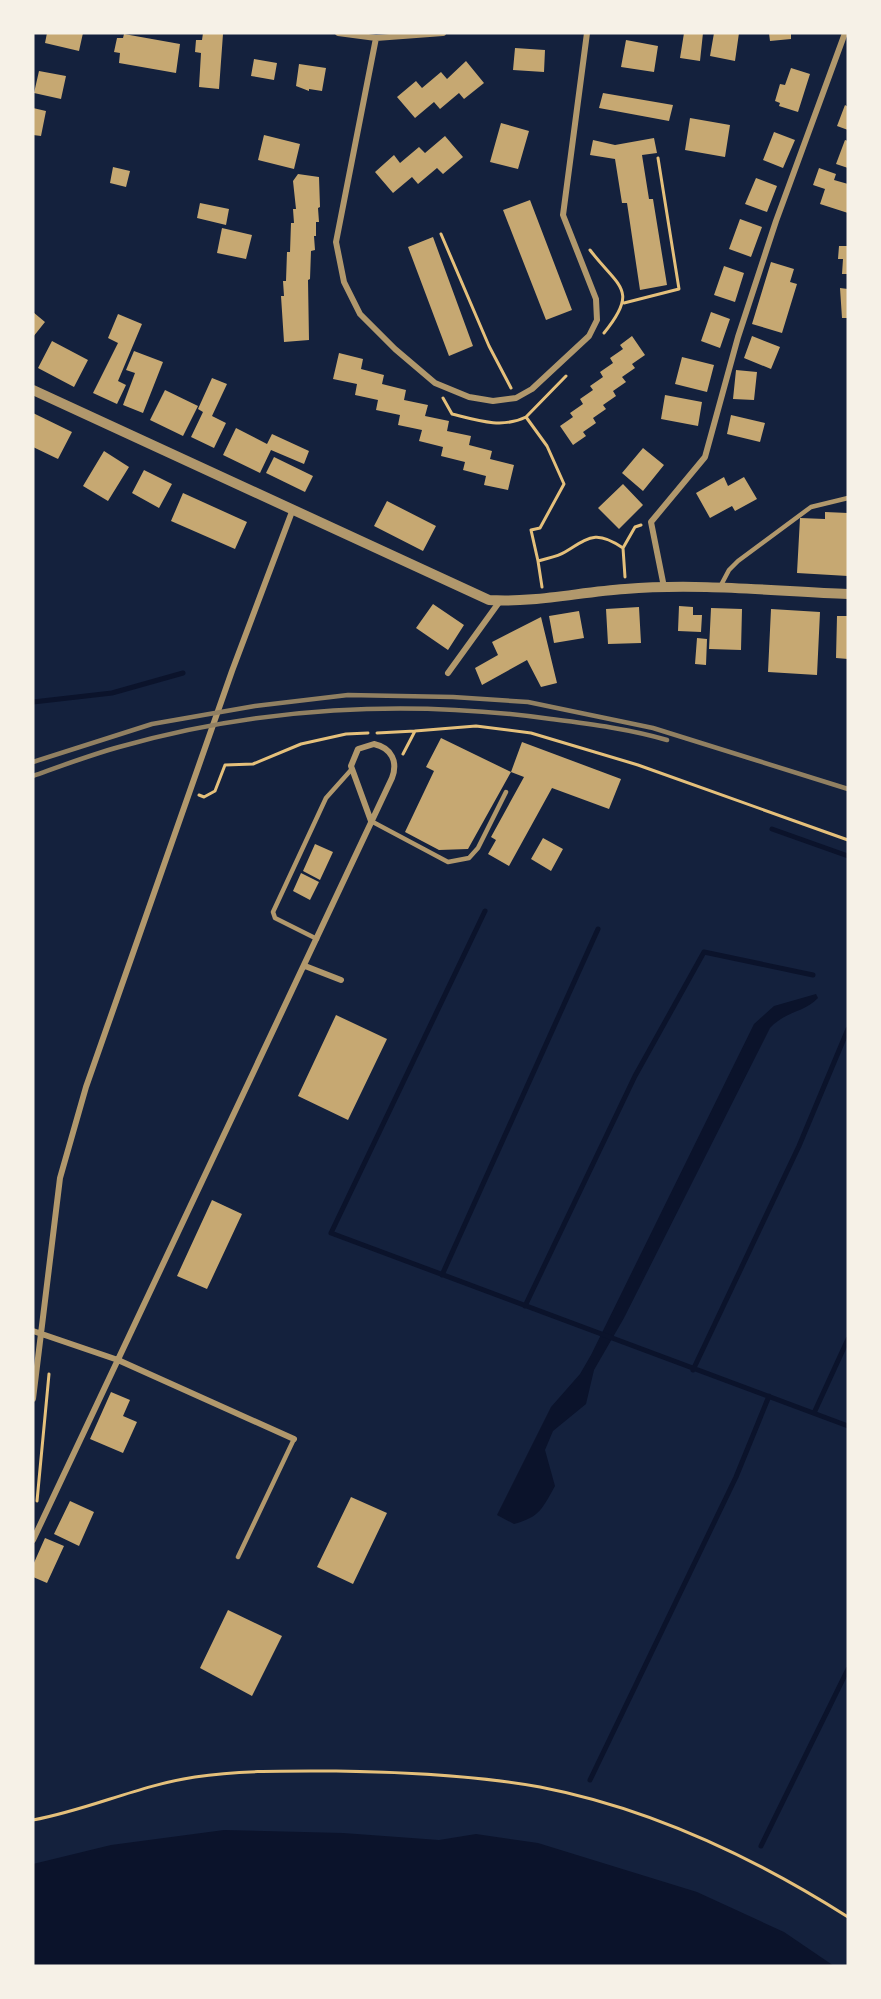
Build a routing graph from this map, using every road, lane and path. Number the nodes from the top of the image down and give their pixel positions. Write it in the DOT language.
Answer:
graph roads {
  1 [pos="338,33"];
  2 [pos="443,33"];
  3 [pos="587,33"];
  4 [pos="845,33"];
  5 [pos="424,34"];
  6 [pos="376,38"];
  7 [pos="658,158"];
  8 [pos="441,234"];
  9 [pos="624,303"];
  10 [pos="435,382"];
  11 [pos="33,390"];
  12 [pos="516,398"];
  13 [pos="526,417"];
  14 [pos="542,439"];
  15 [pos="848,498"];
  16 [pos="293,509"];
  17 [pos="651,522"];
  18 [pos="623,549"];
  19 [pos="538,561"];
  20 [pos="626,588"];
  21 [pos="664,588"];
  22 [pos="719,590"];
  23 [pos="848,594"];
  24 [pos="543,597"];
  25 [pos="501,600"];
  26 [pos="448,673"];
  27 [pos="415,730"];
  28 [pos="394,760"];
  29 [pos="351,770"];
  30 [pos="506,792"];
  31 [pos="191,793"];
  32 [pos="371,821"];
  33 [pos="848,840"];
  34 [pos="317,939"];
  35 [pos="305,966"];
  36 [pos="341,980"];
  37 [pos="36,1331"];
  38 [pos="118,1360"];
  39 [pos="47,1367"];
  40 [pos="33,1399"];
  41 [pos="294,1439"];
  42 [pos="36,1533"];
  43 [pos="33,1540"];
  44 [pos="238,1557"];
  45 [pos="33,1820"];
  46 [pos="848,1917"];
  1 -- 6 [label="street"];
  2 -- 5 [label="street"];
  3 -- 12 [label="street"];
  4 -- 17 [label="street"];
  5 -- 6 [label="street"];
  6 -- 10 [label="street"];
  7 -- 9 [label="path"];
  8 -- 12 [label="path"];
  10 -- 12 [label="street"];
  10 -- 13 [label="path"];
  11 -- 16 [label="street"];
  14 -- 19 [label="path"];
  15 -- 22 [label="lane"];
  16 -- 25 [label="street"];
  16 -- 31 [label="street"];
  17 -- 18 [label="path"];
  17 -- 21 [label="street"];
  18 -- 19 [label="path"];
  18 -- 20 [label="path"];
  19 -- 24 [label="path"];
  20 -- 21 [label="street"];
  20 -- 24 [label="street"];
  21 -- 22 [label="street"];
  22 -- 23 [label="street"];
  24 -- 25 [label="street"];
  25 -- 26 [label="street"];
  27 -- 28 [label="path"];
  27 -- 31 [label="path"];
  27 -- 33 [label="path"];
  28 -- 29 [label="street"];
  28 -- 32 [label="street"];
  29 -- 32 [label="street"];
  29 -- 34 [label="lane"];
  30 -- 32 [label="lane"];
  31 -- 37 [label="street"];
  32 -- 34 [label="street"];
  34 -- 35 [label="street"];
  35 -- 36 [label="street"];
  35 -- 38 [label="street"];
  37 -- 38 [label="street"];
  37 -- 40 [label="street"];
  38 -- 41 [label="street"];
  38 -- 42 [label="street"];
  39 -- 42 [label="path"];
  41 -- 44 [label="lane"];
  42 -- 43 [label="street"];
  45 -- 46 [label="path"];
}
